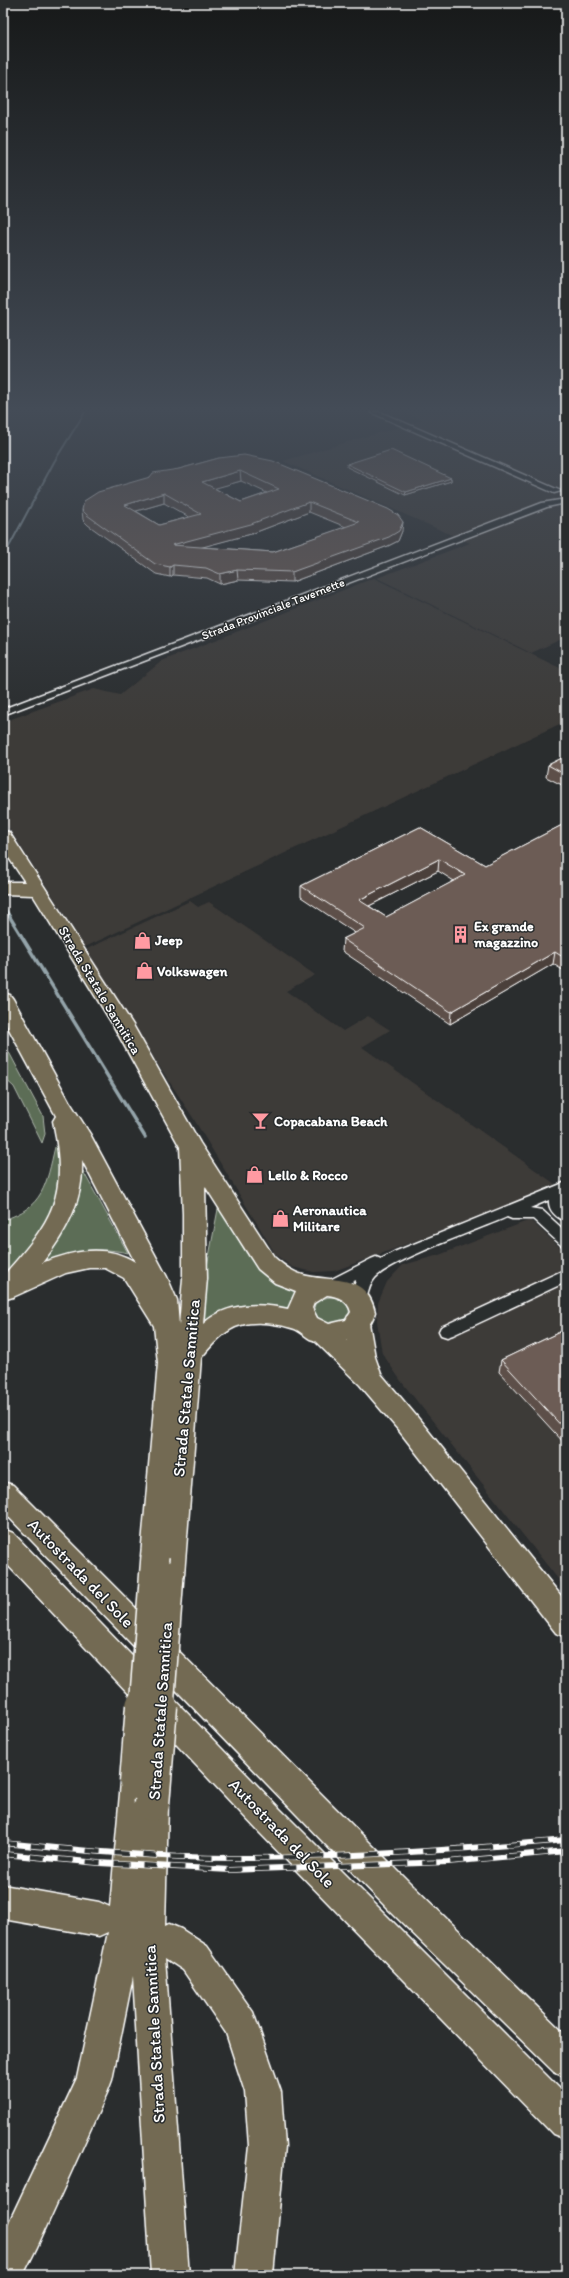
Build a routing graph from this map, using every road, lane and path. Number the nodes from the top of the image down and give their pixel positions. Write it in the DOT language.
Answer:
graph roads {
  1 [pos="509,518"];
  2 [pos="22,704"];
  3 [pos="3,705"];
  4 [pos="3,712"];
  5 [pos="3,836"];
  6 [pos="3,888"];
  7 [pos="39,890"];
  8 [pos="3,999"];
  9 [pos="59,1103"];
  10 [pos="191,1147"];
  11 [pos="566,1188"];
  12 [pos="496,1216"];
  13 [pos="566,1216"];
  14 [pos="566,1241"];
  15 [pos="399,1256"];
  16 [pos="566,1275"];
  17 [pos="326,1286"];
  18 [pos="4,1291"];
  19 [pos="358,1311"];
  20 [pos="166,1324"];
  21 [pos="313,1327"];
  22 [pos="447,1331"];
  23 [pos="189,1354"];
  24 [pos="369,1378"];
  25 [pos="3,1493"];
  26 [pos="3,1541"];
  27 [pos="163,1565"];
  28 [pos="566,1624"];
  29 [pos="145,1793"];
  30 [pos="3,1902"];
  31 [pos="99,1919"];
  32 [pos="169,1941"];
  33 [pos="566,2060"];
  34 [pos="566,2121"];
  35 [pos="3,2273"];
  36 [pos="170,2275"];
  37 [pos="254,2275"];
  1 -- 2 [label="street, Strada Provinciale Tavernette"];
  2 -- 3 [label="street, Strada Provinciale Tavernette"];
  2 -- 4 [label="street, Strada Provinciale Tavernette"];
  5 -- 7 [label="main road, Strada Statale Sannitica"];
  6 -- 7 [label="main road"];
  7 -- 10 [label="main road, Strada Statale Sannitica"];
  8 -- 9 [label="main road, Strada Statale Sannitica"];
  9 -- 18 [label="main road, Strada Statale Sannitica"];
  9 -- 20 [label="main road, Strada Statale Sannitica"];
  10 -- 17 [label="main road, Strada Statale Sannitica"];
  10 -- 23 [label="main road, Strada Statale Sannitica"];
  11 -- 12 [label="street"];
  11 -- 13 [label="street"];
  12 -- 14 [label="street"];
  12 -- 15 [label="street"];
  15 -- 17 [label="street"];
  15 -- 19 [label="street"];
  16 -- 22 [label="street"];
  17 -- 19 [label="main road"];
  17 -- 21 [label="main road"];
  18 -- 20 [label="main road, Strada Statale Sannitica"];
  19 -- 21 [label="main road"];
  19 -- 24 [label="main road"];
  20 -- 27 [label="main road, Strada Statale Sannitica"];
  21 -- 23 [label="main road"];
  21 -- 24 [label="main road"];
  23 -- 27 [label="main road, Strada Statale Sannitica"];
  24 -- 28 [label="main road"];
  25 -- 33 [label="main road, Autostrada del Sole"];
  26 -- 34 [label="main road, Autostrada del Sole"];
  27 -- 29 [label="main road, Strada Statale Sannitica, bridge"];
  29 -- 35 [label="main road"];
  29 -- 36 [label="main road, Strada Statale Sannitica"];
  30 -- 31 [label="main road"];
  32 -- 37 [label="main road"];
}
